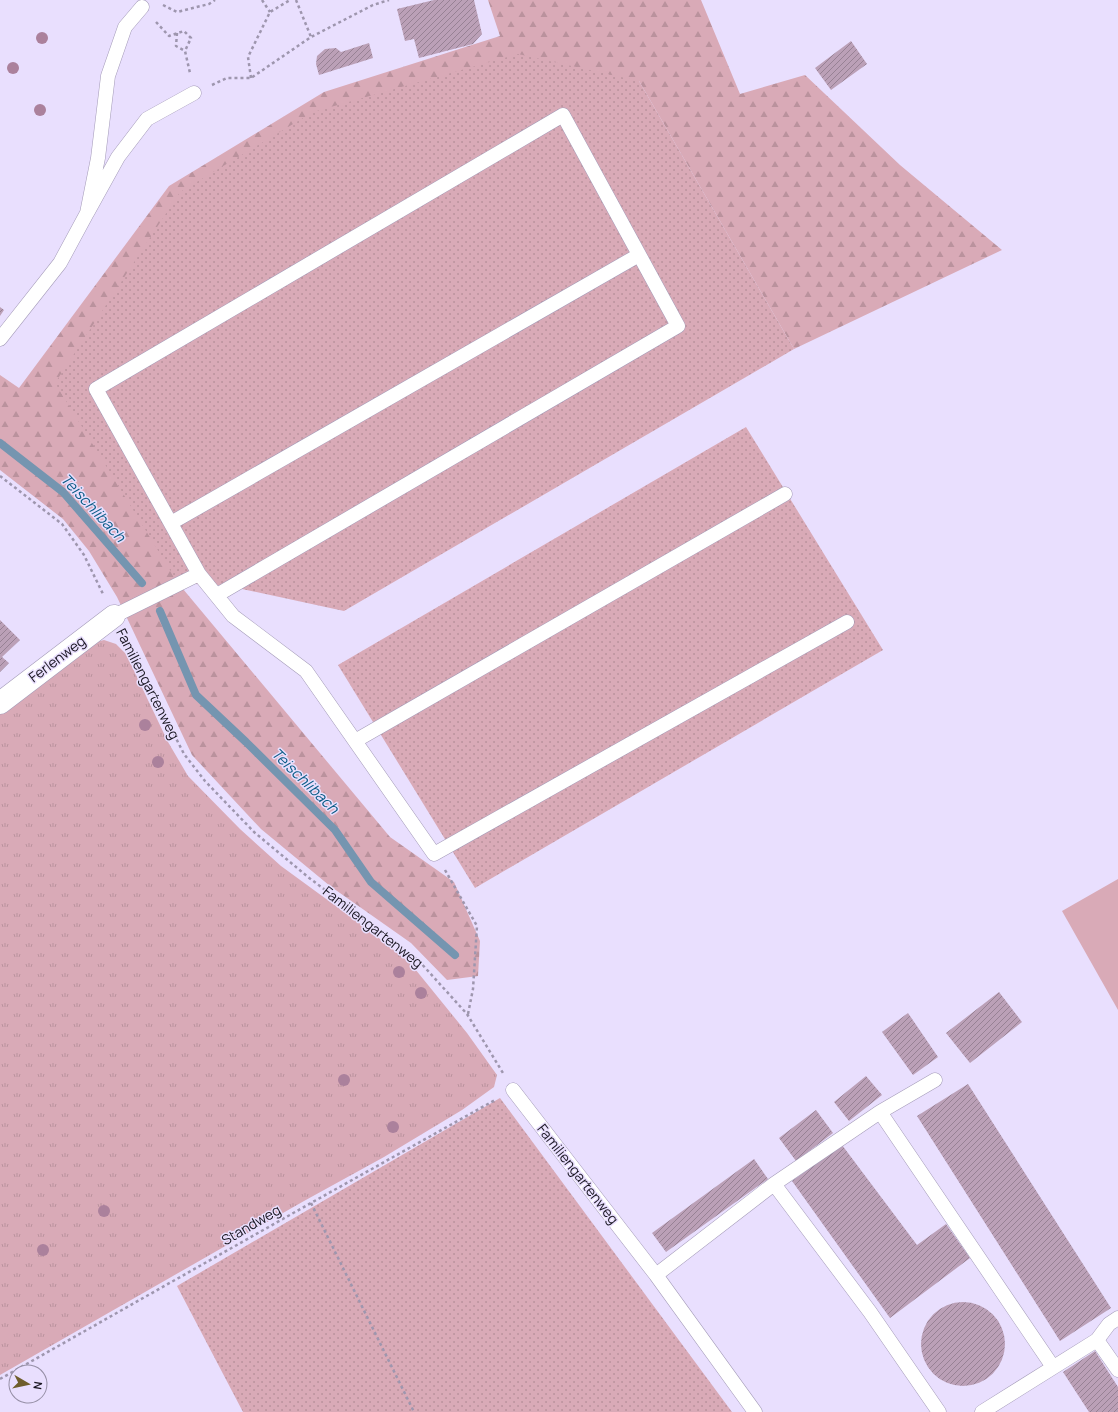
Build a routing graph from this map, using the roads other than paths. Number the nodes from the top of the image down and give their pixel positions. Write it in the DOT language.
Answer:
graph roads {
  1 [pos="142,7"];
  2 [pos="194,93"];
  3 [pos="87,213"];
  4 [pos="639,255"];
  5 [pos="0,339"];
  6 [pos="785,494"];
  7 [pos="171,523"];
  8 [pos="199,574"];
  9 [pos="217,595"];
  10 [pos="114,616"];
  11 [pos="847,622"];
  12 [pos="0,703"];
  13 [pos="355,741"];
  14 [pos="935,1080"];
  15 [pos="513,1090"];
  16 [pos="880,1112"];
  17 [pos="774,1184"];
  18 [pos="656,1275"];
  19 [pos="1118,1318"];
  20 [pos="1097,1340"];
  21 [pos="1053,1367"];
  22 [pos="1118,1370"];
  23 [pos="755,1412"];
  24 [pos="939,1412"];
  25 [pos="982,1412"];
  1 -- 3 [label="lane"];
  2 -- 3 [label="lane"];
  3 -- 5 [label="lane"];
  4 -- 7 [label="lane"];
  4 -- 7 [label="lane"];
  4 -- 9 [label="lane"];
  6 -- 13 [label="lane"];
  7 -- 8 [label="lane"];
  8 -- 9 [label="lane"];
  8 -- 10 [label="lane"];
  9 -- 13 [label="lane"];
  10 -- 12 [label="street, Ferlenweg"];
  11 -- 13 [label="lane"];
  14 -- 16 [label="lane"];
  15 -- 18 [label="lane, Familiengartenweg"];
  16 -- 17 [label="lane"];
  16 -- 21 [label="lane"];
  17 -- 18 [label="lane"];
  17 -- 24 [label="lane"];
  18 -- 23 [label="lane, Familiengartenweg"];
  19 -- 20 [label="lane"];
  20 -- 21 [label="lane"];
  20 -- 22 [label="lane"];
  21 -- 25 [label="lane"];
}
